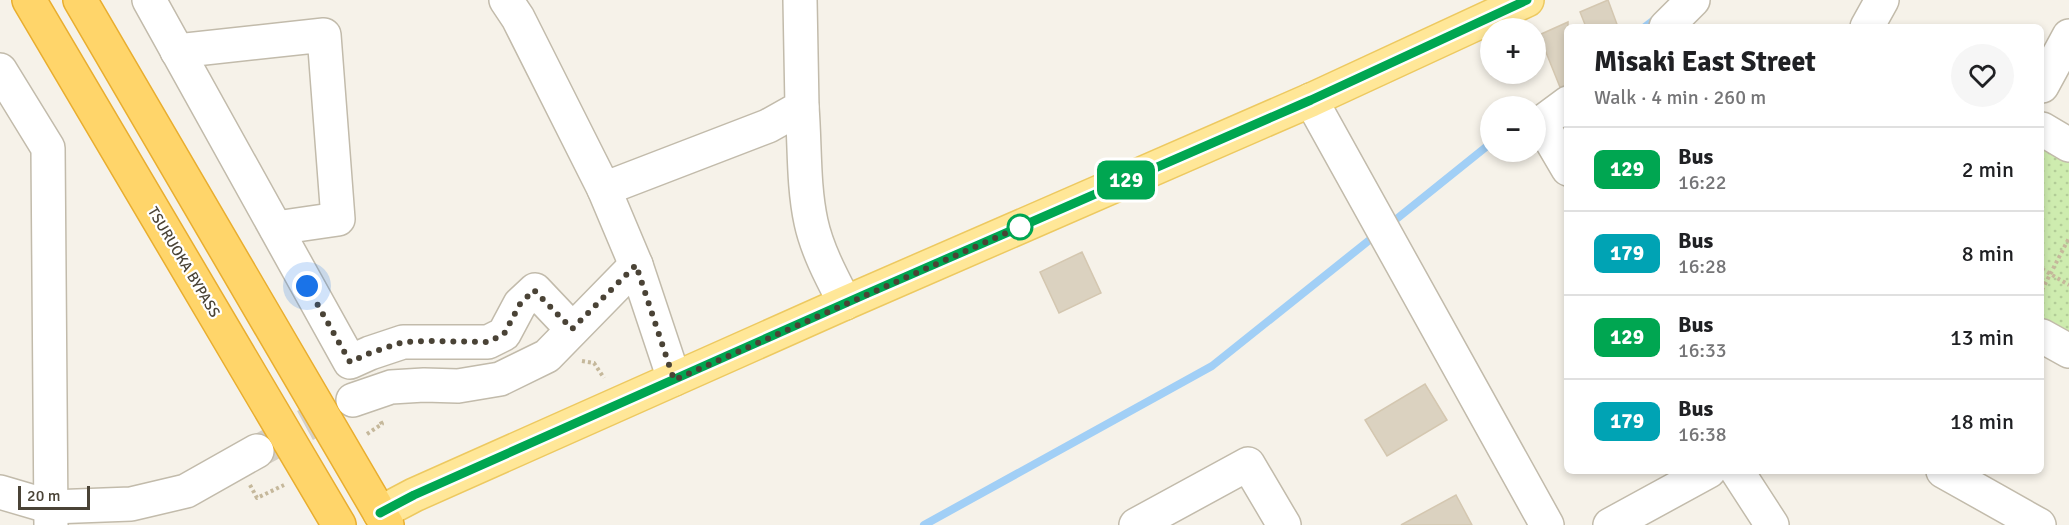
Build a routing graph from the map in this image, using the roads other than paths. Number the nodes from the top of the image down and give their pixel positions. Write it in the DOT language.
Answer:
graph roads {
  1 [pos="29,0"];
  2 [pos="80,0"];
  3 [pos="149,0"];
  4 [pos="506,0"];
  5 [pos="800,0"];
  6 [pos="1527,0"];
  7 [pos="1693,0"];
  8 [pos="1882,0"];
  9 [pos="1669,24"];
  10 [pos="1869,24"];
  11 [pos="2069,36"];
  12 [pos="177,51"];
  13 [pos="0,70"];
  14 [pos="2044,82"];
  15 [pos="1311,100"];
  16 [pos="1564,106"];
  17 [pos="802,107"];
  18 [pos="2044,130"];
  19 [pos="2069,145"];
  20 [pos="1564,162"];
  21 [pos="604,189"];
  22 [pos="276,228"];
  23 [pos="636,265"];
  24 [pos="845,303"];
  25 [pos="572,329"];
  26 [pos="2044,337"];
  27 [pos="2069,351"];
  28 [pos="674,380"];
  29 [pos="366,409"];
  30 [pos="257,451"];
  31 [pos="1703,474"];
  32 [pos="1739,474"];
  33 [pos="1948,474"];
  34 [pos="0,492"];
  35 [pos="51,516"];
  36 [pos="376,521"];
  37 [pos="339,525"];
  38 [pos="1136,525"];
  39 [pos="1284,525"];
  40 [pos="1546,525"];
  41 [pos="1610,525"];
  42 [pos="1772,525"];
  43 [pos="2039,525"];
  1 -- 37 [label="highway, TSURUOKA BYPASS"];
  2 -- 36 [label="highway"];
  3 -- 12 [label="street"];
  4 -- 21 [label="street"];
  5 -- 17 [label="street"];
  6 -- 15 [label="main road"];
  7 -- 9 [label="street"];
  8 -- 10 [label="street"];
  11 -- 14 [label="street"];
  12 -- 22 [label="street"];
  12 -- 22 [label="street"];
  13 -- 35 [label="street"];
  15 -- 24 [label="main road"];
  15 -- 40 [label="street"];
  16 -- 20 [label="street"];
  17 -- 21 [label="street"];
  17 -- 24 [label="street"];
  18 -- 19 [label="street"];
  21 -- 23 [label="street"];
  22 -- 25 [label="street"];
  23 -- 25 [label="street"];
  23 -- 28 [label="street"];
  24 -- 28 [label="main road"];
  25 -- 29 [label="street"];
  26 -- 27 [label="street"];
  28 -- 36 [label="main road"];
  30 -- 35 [label="street"];
  31 -- 41 [label="street"];
  32 -- 42 [label="street"];
  33 -- 43 [label="street"];
  34 -- 35 [label="street"];
  38 -- 39 [label="street"];
}
